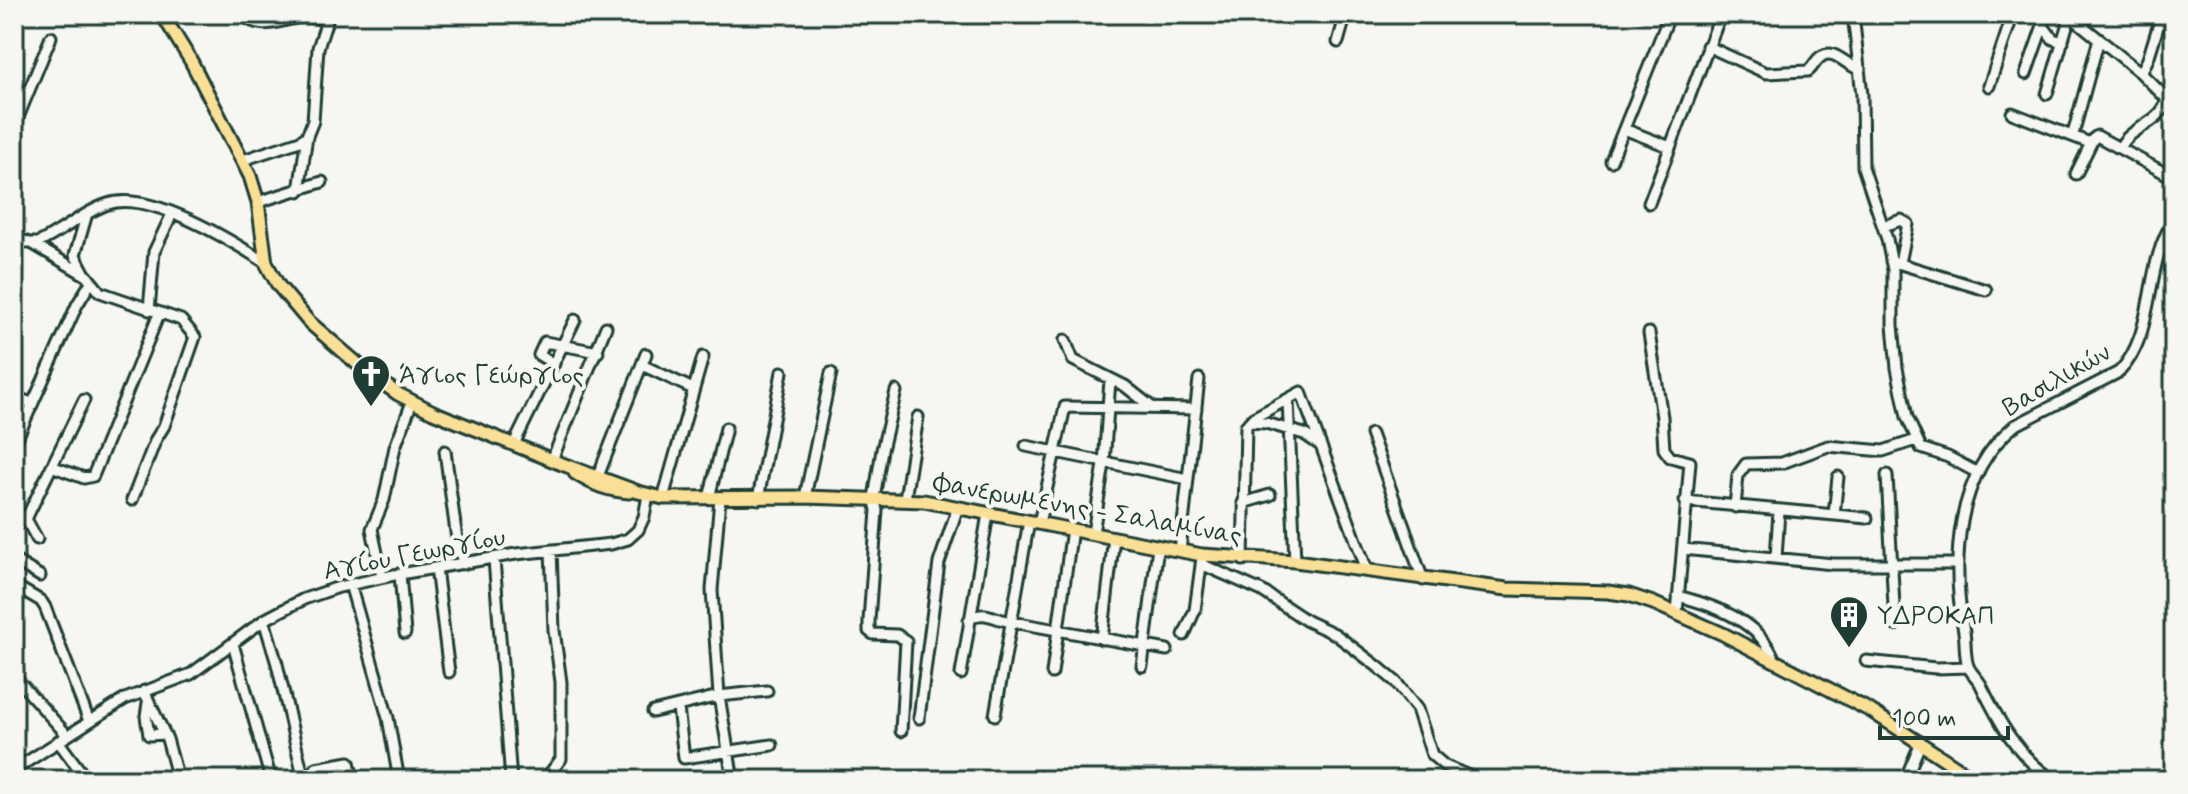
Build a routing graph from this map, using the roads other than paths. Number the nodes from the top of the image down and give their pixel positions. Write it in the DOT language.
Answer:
graph roads {
  1 [pos="162,14"];
  2 [pos="242,14"];
  3 [pos="1346,14"];
  4 [pos="1670,14"];
  5 [pos="1721,14"];
  6 [pos="1853,14"];
  7 [pos="2013,14"];
  8 [pos="2047,14"];
  9 [pos="2162,14"];
  10 [pos="300,15"];
  11 [pos="2069,15"];
  12 [pos="327,17"];
  13 [pos="2043,26"];
  14 [pos="51,37"];
  15 [pos="2099,39"];
  16 [pos="1338,42"];
  17 [pos="2063,42"];
  18 [pos="1707,46"];
  19 [pos="1860,69"];
  20 [pos="2141,73"];
  21 [pos="2026,74"];
  22 [pos="1989,86"];
  23 [pos="2047,94"];
  24 [pos="2171,103"];
  25 [pos="2012,113"];
  26 [pos="14,127"];
  27 [pos="1624,129"];
  28 [pos="2073,134"];
  29 [pos="307,136"];
  30 [pos="2090,143"];
  31 [pos="1670,147"];
  32 [pos="2120,148"];
  33 [pos="243,160"];
  34 [pos="1611,161"];
  35 [pos="2076,174"];
  36 [pos="2174,178"];
  37 [pos="322,182"];
  38 [pos="299,191"];
  39 [pos="258,202"];
  40 [pos="1649,203"];
  41 [pos="172,214"];
  42 [pos="87,215"];
  43 [pos="2174,220"];
  44 [pos="1884,226"];
  45 [pos="14,237"];
  46 [pos="33,244"];
  47 [pos="1896,262"];
  48 [pos="266,263"];
  49 [pos="89,279"];
  50 [pos="1986,290"];
  51 [pos="154,312"];
  52 [pos="575,320"];
  53 [pos="606,327"];
  54 [pos="1649,333"];
  55 [pos="1065,340"];
  56 [pos="563,345"];
  57 [pos="598,352"];
  58 [pos="646,354"];
  59 [pos="703,357"];
  60 [pos="554,364"];
  61 [pos="642,365"];
  62 [pos="782,372"];
  63 [pos="831,373"];
  64 [pos="1199,379"];
  65 [pos="1110,380"];
  66 [pos="693,389"];
  67 [pos="896,391"];
  68 [pos="14,397"];
  69 [pos="84,400"];
  70 [pos="1288,400"];
  71 [pos="412,402"];
  72 [pos="32,403"];
  73 [pos="1107,408"];
  74 [pos="1153,408"];
  75 [pos="1196,409"];
  76 [pos="918,417"];
  77 [pos="1249,422"];
  78 [pos="726,428"];
  79 [pos="1290,431"];
  80 [pos="1371,434"];
  81 [pos="1916,440"];
  82 [pos="514,444"];
  83 [pos="14,445"];
  84 [pos="1320,445"];
  85 [pos="1026,446"];
  86 [pos="445,451"];
  87 [pos="1055,452"];
  88 [pos="557,462"];
  89 [pos="1104,464"];
  90 [pos="54,467"];
  91 [pos="1978,473"];
  92 [pos="1887,475"];
  93 [pos="598,476"];
  94 [pos="1838,477"];
  95 [pos="1188,479"];
  96 [pos="643,493"];
  97 [pos="1270,495"];
  98 [pos="805,497"];
  99 [pos="663,498"];
  100 [pos="715,498"];
  101 [pos="874,498"];
  102 [pos="758,499"];
  103 [pos="905,499"];
  104 [pos="132,500"];
  105 [pos="1685,501"];
  106 [pos="1243,503"];
  107 [pos="958,507"];
  108 [pos="1735,507"];
  109 [pos="14,511"];
  110 [pos="1779,511"];
  111 [pos="988,514"];
  112 [pos="1834,515"];
  113 [pos="1867,518"];
  114 [pos="26,519"];
  115 [pos="1034,522"];
  116 [pos="1072,529"];
  117 [pos="1093,533"];
  118 [pos="1114,537"];
  119 [pos="37,539"];
  120 [pos="1158,547"];
  121 [pos="1683,549"];
  122 [pos="551,550"];
  123 [pos="1180,551"];
  124 [pos="1776,558"];
  125 [pos="494,559"];
  126 [pos="1202,559"];
  127 [pos="14,560"];
  128 [pos="1243,560"];
  129 [pos="1295,561"];
  130 [pos="1891,562"];
  131 [pos="464,564"];
  132 [pos="1956,564"];
  133 [pos="436,568"];
  134 [pos="1367,570"];
  135 [pos="400,574"];
  136 [pos="40,576"];
  137 [pos="382,577"];
  138 [pos="1423,580"];
  139 [pos="350,584"];
  140 [pos="14,585"];
  141 [pos="1678,596"];
  142 [pos="1677,613"];
  143 [pos="264,620"];
  144 [pos="969,620"];
  145 [pos="1013,622"];
  146 [pos="1895,625"];
  147 [pos="1058,629"];
  148 [pos="405,633"];
  149 [pos="1184,635"];
  150 [pos="1102,639"];
  151 [pos="233,644"];
  152 [pos="1144,646"];
  153 [pos="1167,650"];
  154 [pos="1775,661"];
  155 [pos="1866,661"];
  156 [pos="1142,666"];
  157 [pos="1968,667"];
  158 [pos="449,672"];
  159 [pos="1052,673"];
  160 [pos="961,674"];
  161 [pos="14,676"];
  162 [pos="144,691"];
  163 [pos="767,691"];
  164 [pos="719,696"];
  165 [pos="678,708"];
  166 [pos="653,712"];
  167 [pos="995,715"];
  168 [pos="919,718"];
  169 [pos="89,721"];
  170 [pos="901,731"];
  171 [pos="63,738"];
  172 [pos="1921,742"];
  173 [pos="772,745"];
  174 [pos="728,751"];
  175 [pos="175,768"];
  176 [pos="316,768"];
  177 [pos="14,770"];
  178 [pos="87,780"];
  179 [pos="271,780"];
  180 [pos="304,780"];
  181 [pos="353,780"];
  182 [pos="399,780"];
  183 [pos="511,780"];
  184 [pos="540,780"];
  185 [pos="733,780"];
  186 [pos="1478,780"];
  187 [pos="1905,780"];
  188 [pos="1975,780"];
  189 [pos="2054,780"];
  1 -- 33 [label="main road"];
  2 -- 10 [label="street"];
  3 -- 16 [label="street"];
  4 -- 27 [label="street"];
  5 -- 18 [label="street"];
  6 -- 19 [label="street"];
  7 -- 22 [label="street"];
  8 -- 13 [label="street"];
  9 -- 20 [label="street"];
  10 -- 12 [label="street"];
  11 -- 15 [label="street"];
  11 -- 17 [label="street"];
  12 -- 29 [label="street"];
  13 -- 17 [label="street"];
  13 -- 21 [label="street"];
  14 -- 26 [label="street"];
  15 -- 20 [label="street"];
  15 -- 28 [label="street"];
  17 -- 23 [label="street"];
  18 -- 19 [label="street"];
  18 -- 31 [label="street"];
  19 -- 44 [label="street"];
  20 -- 24 [label="street"];
  24 -- 32 [label="street"];
  25 -- 28 [label="street"];
  27 -- 31 [label="street"];
  27 -- 34 [label="street"];
  28 -- 30 [label="street"];
  29 -- 33 [label="street"];
  29 -- 38 [label="street"];
  30 -- 32 [label="street"];
  30 -- 35 [label="street"];
  31 -- 40 [label="street"];
  32 -- 36 [label="street"];
  33 -- 39 [label="main road"];
  37 -- 38 [label="street"];
  38 -- 39 [label="street"];
  39 -- 48 [label="main road"];
  41 -- 42 [label="street"];
  41 -- 48 [label="street"];
  41 -- 51 [label="street"];
  42 -- 46 [label="street"];
  42 -- 49 [label="street"];
  43 -- 91 [label="street, Βασιλικών"];
  44 -- 47 [label="street"];
  44 -- 47 [label="street"];
  45 -- 46 [label="street"];
  46 -- 49 [label="street"];
  47 -- 50 [label="street"];
  47 -- 81 [label="street"];
  48 -- 71 [label="main road, Φανερωμενης - Σαλαμίνας"];
  49 -- 51 [label="street"];
  49 -- 72 [label="street"];
  51 -- 90 [label="street"];
  51 -- 104 [label="street"];
  52 -- 56 [label="street"];
  53 -- 57 [label="street"];
  54 -- 105 [label="street"];
  55 -- 65 [label="street"];
  56 -- 57 [label="street"];
  56 -- 60 [label="street"];
  56 -- 60 [label="street"];
  57 -- 88 [label="street"];
  58 -- 61 [label="street"];
  59 -- 66 [label="street"];
  60 -- 82 [label="street"];
  61 -- 66 [label="street"];
  61 -- 93 [label="street"];
  62 -- 102 [label="street"];
  63 -- 98 [label="street"];
  64 -- 75 [label="street"];
  65 -- 73 [label="street"];
  65 -- 74 [label="street"];
  66 -- 99 [label="street"];
  67 -- 101 [label="street"];
  68 -- 72 [label="street"];
  69 -- 90 [label="street"];
  70 -- 77 [label="street"];
  70 -- 79 [label="street"];
  70 -- 84 [label="street"];
  71 -- 82 [label="main road, Φανερωμενης - Σαλαμίνας"];
  71 -- 137 [label="street"];
  72 -- 83 [label="street"];
  73 -- 74 [label="street"];
  73 -- 87 [label="street"];
  73 -- 89 [label="street"];
  74 -- 75 [label="street"];
  75 -- 95 [label="street"];
  76 -- 103 [label="street"];
  77 -- 79 [label="street"];
  77 -- 106 [label="street"];
  78 -- 100 [label="street"];
  79 -- 84 [label="street"];
  79 -- 129 [label="street"];
  80 -- 138 [label="street"];
  81 -- 91 [label="street"];
  81 -- 108 [label="street"];
  82 -- 88 [label="main road, Φανερωμενης - Σαλαμίνας"];
  84 -- 134 [label="street"];
  85 -- 87 [label="street"];
  86 -- 131 [label="street"];
  87 -- 89 [label="street"];
  87 -- 115 [label="street"];
  88 -- 93 [label="main road, Φανερωμενης - Σαλαμίνας"];
  88 -- 96 [label="main road"];
  89 -- 95 [label="street"];
  89 -- 117 [label="street"];
  90 -- 114 [label="street"];
  91 -- 132 [label="street, Βασιλικών"];
  92 -- 130 [label="street"];
  93 -- 96 [label="main road, Φανερωμενης - Σαλαμίνας"];
  94 -- 112 [label="street"];
  95 -- 123 [label="street"];
  96 -- 99 [label="main road, Φανερωμενης - Σαλαμίνας"];
  96 -- 122 [label="street, Αγίου Γεωργίου"];
  97 -- 106 [label="street"];
  98 -- 101 [label="main road, Φανερωμενης - Σαλαμίνας"];
  98 -- 102 [label="main road, Φανερωμενης - Σαλαμίνας"];
  99 -- 100 [label="main road, Φανερωμενης - Σαλαμίνας"];
  100 -- 102 [label="main road, Φανερωμενης - Σαλαμίνας"];
  100 -- 164 [label="street"];
  101 -- 103 [label="main road, Φανερωμενης - Σαλαμίνας"];
  101 -- 170 [label="street"];
  103 -- 107 [label="main road, Φανερωμενης - Σαλαμίνας"];
  105 -- 108 [label="street"];
  105 -- 121 [label="street"];
  106 -- 128 [label="street"];
  107 -- 111 [label="main road, Φανερωμενης - Σαλαμίνας"];
  107 -- 168 [label="street"];
  108 -- 110 [label="street"];
  109 -- 114 [label="street"];
  110 -- 112 [label="street"];
  110 -- 124 [label="street"];
  111 -- 115 [label="main road, Φανερωμενης - Σαλαμίνας"];
  111 -- 144 [label="street"];
  112 -- 113 [label="street"];
  114 -- 119 [label="street"];
  115 -- 116 [label="main road, Φανερωμενης - Σαλαμίνας"];
  115 -- 145 [label="street"];
  116 -- 117 [label="main road, Φανερωμενης - Σαλαμίνας"];
  116 -- 147 [label="street"];
  117 -- 118 [label="main road, Φανερωμενης - Σαλαμίνας"];
  118 -- 120 [label="main road, Φανερωμενης - Σαλαμίνας"];
  118 -- 150 [label="street"];
  120 -- 123 [label="main road, Φανερωμενης - Σαλαμίνας"];
  120 -- 152 [label="street"];
  121 -- 124 [label="street"];
  121 -- 141 [label="street"];
  122 -- 125 [label="street, Αγίου Γεωργίου"];
  122 -- 184 [label="street"];
  123 -- 126 [label="main road, Φανερωμενης - Σαλαμίνας"];
  124 -- 130 [label="street"];
  125 -- 131 [label="street, Αγίου Γεωργίου"];
  125 -- 183 [label="street"];
  126 -- 128 [label="main road, Φανερωμενης - Σαλαμίνας"];
  126 -- 149 [label="street"];
  126 -- 186 [label="street"];
  127 -- 136 [label="street"];
  128 -- 129 [label="main road, Φανερωμενης - Σαλαμίνας"];
  129 -- 134 [label="main road, Φανερωμενης - Σαλαμίνας"];
  130 -- 132 [label="street"];
  130 -- 146 [label="street"];
  131 -- 133 [label="street, Αγίου Γεωργίου"];
  132 -- 157 [label="street, Βασιλικών"];
  133 -- 135 [label="street, Αγίου Γεωργίου"];
  133 -- 158 [label="street"];
  134 -- 138 [label="main road, Φανερωμενης - Σαλαμίνας"];
  135 -- 137 [label="street, Αγίου Γεωργίου"];
  135 -- 148 [label="street"];
  137 -- 139 [label="street, Αγίου Γεωργίου"];
  138 -- 142 [label="main road, Φανερωμενης - Σαλαμίνας"];
  139 -- 143 [label="street, Αγίου Γεωργίου"];
  139 -- 182 [label="street"];
  140 -- 169 [label="street"];
  141 -- 142 [label="street"];
  141 -- 154 [label="street"];
  142 -- 154 [label="main road, Φανερωμενης - Σαλαμίνας"];
  143 -- 151 [label="street, Αγίου Γεωργίου"];
  143 -- 180 [label="street"];
  144 -- 145 [label="street"];
  144 -- 160 [label="street"];
  145 -- 147 [label="street"];
  145 -- 167 [label="street"];
  147 -- 150 [label="street"];
  147 -- 159 [label="street"];
  150 -- 152 [label="street"];
  151 -- 162 [label="street, Αγίου Γεωργίου"];
  151 -- 179 [label="street"];
  152 -- 153 [label="street"];
  152 -- 156 [label="street"];
  154 -- 172 [label="main road, Φανερωμενης - Σαλαμίνας"];
  155 -- 157 [label="street"];
  157 -- 189 [label="street, Βασιλικών"];
  161 -- 171 [label="street"];
  162 -- 169 [label="street, Αγίου Γεωργίου"];
  162 -- 175 [label="street"];
  163 -- 164 [label="street"];
  164 -- 165 [label="street"];
  164 -- 174 [label="street"];
  165 -- 166 [label="street"];
  165 -- 174 [label="street"];
  169 -- 171 [label="street, Αγίου Γεωργίου"];
  171 -- 177 [label="street, Αγίου Γεωργίου"];
  171 -- 178 [label="street"];
  172 -- 187 [label="street"];
  172 -- 188 [label="main road, Φανερωμενης - Σαλαμίνας"];
  173 -- 174 [label="street"];
  174 -- 185 [label="street"];
  176 -- 181 [label="street"];
}
